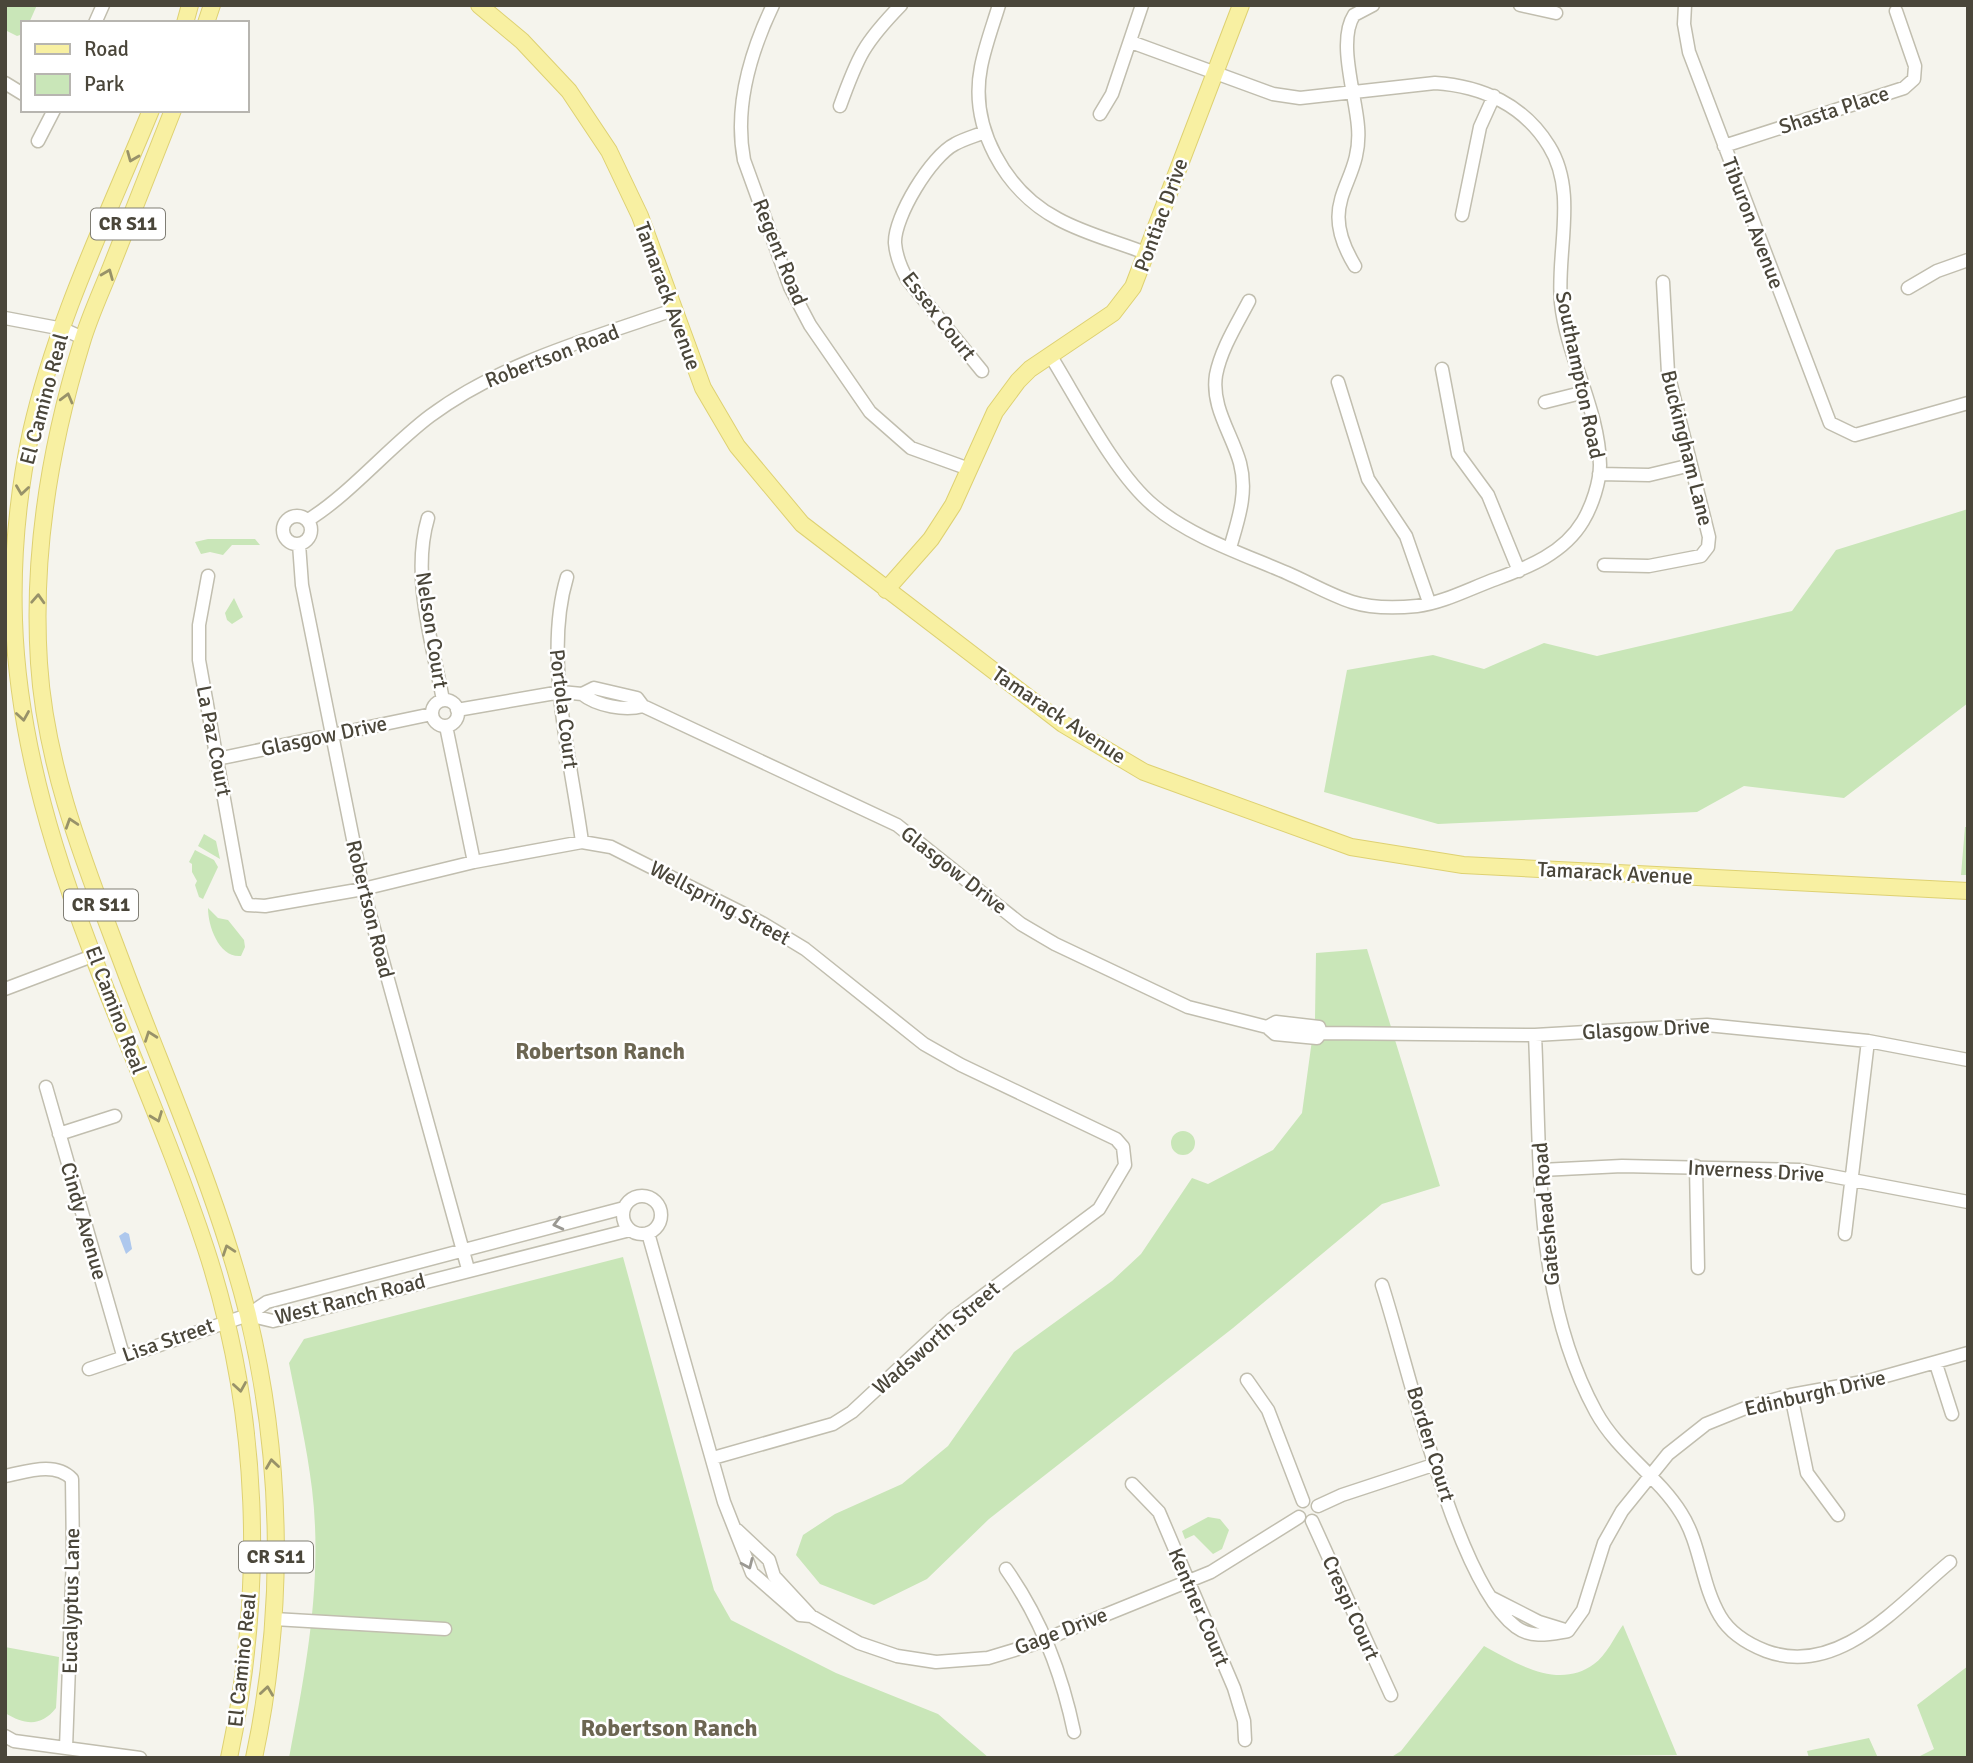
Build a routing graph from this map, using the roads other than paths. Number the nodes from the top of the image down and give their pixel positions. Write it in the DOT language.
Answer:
graph roads {
  1 [pos="103,5"];
  2 [pos="773,5"];
  3 [pos="901,5"];
  4 [pos="999,5"];
  5 [pos="1142,5"];
  6 [pos="1241,5"];
  7 [pos="1373,5"];
  8 [pos="1520,5"];
  9 [pos="1685,5"];
  10 [pos="489,8"];
  11 [pos="1896,11"];
  12 [pos="1556,13"];
  13 [pos="96,21"];
  14 [pos="1130,42"];
  15 [pos="1213,73"];
  16 [pos="5,83"];
  17 [pos="21,93"];
  18 [pos="1354,94"];
  19 [pos="1494,96"];
  20 [pos="840,106"];
  21 [pos="52,112"];
  22 [pos="149,112"];
  23 [pos="172,112"];
  24 [pos="1100,114"];
  25 [pos="985,132"];
  26 [pos="38,141"];
  27 [pos="1724,146"];
  28 [pos="1462,215"];
  29 [pos="1148,254"];
  30 [pos="1968,260"];
  31 [pos="1355,266"];
  32 [pos="1663,282"];
  33 [pos="1908,288"];
  34 [pos="1249,301"];
  35 [pos="673,310"];
  36 [pos="5,318"];
  37 [pos="63,329"];
  38 [pos="83,338"];
  39 [pos="1050,355"];
  40 [pos="1442,369"];
  41 [pos="982,371"];
  42 [pos="1338,382"];
  43 [pos="1585,392"];
  44 [pos="1545,402"];
  45 [pos="1968,403"];
  46 [pos="1691,465"];
  47 [pos="969,470"];
  48 [pos="1599,474"];
  49 [pos="428,518"];
  50 [pos="308,520"];
  51 [pos="299,544"];
  52 [pos="1230,548"];
  53 [pos="1604,565"];
  54 [pos="1519,571"];
  55 [pos="208,576"];
  56 [pos="567,578"];
  57 [pos="886,590"];
  58 [pos="1429,602"];
  59 [pos="10,626"];
  60 [pos="561,692"];
  61 [pos="443,700"];
  62 [pos="457,710"];
  63 [pos="432,714"];
  64 [pos="446,726"];
  65 [pos="331,734"];
  66 [pos="217,759"];
  67 [pos="582,842"];
  68 [pos="474,862"];
  69 [pos="363,889"];
  70 [pos="1968,891"];
  71 [pos="248,905"];
  72 [pos="95,955"];
  73 [pos="5,989"];
  74 [pos="1535,1035"];
  75 [pos="1868,1041"];
  76 [pos="1968,1059"];
  77 [pos="46,1087"];
  78 [pos="115,1116"];
  79 [pos="59,1134"];
  80 [pos="1125,1165"];
  81 [pos="1696,1166"];
  82 [pos="1541,1170"];
  83 [pos="1852,1178"];
  84 [pos="1968,1202"];
  85 [pos="624,1208"];
  86 [pos="630,1230"];
  87 [pos="648,1233"];
  88 [pos="1845,1234"];
  89 [pos="462,1249"];
  90 [pos="1698,1268"];
  91 [pos="468,1269"];
  92 [pos="1382,1286"];
  93 [pos="248,1315"];
  94 [pos="226,1321"];
  95 [pos="1968,1353"];
  96 [pos="123,1355"];
  97 [pos="1936,1364"];
  98 [pos="89,1369"];
  99 [pos="1247,1380"];
  100 [pos="1791,1395"];
  101 [pos="1952,1414"];
  102 [pos="713,1458"];
  103 [pos="1436,1464"];
  104 [pos="5,1476"];
  105 [pos="1648,1476"];
  106 [pos="1132,1484"];
  107 [pos="1303,1501"];
  108 [pos="1318,1506"];
  109 [pos="1838,1516"];
  110 [pos="1298,1517"];
  111 [pos="1312,1521"];
  112 [pos="737,1530"];
  113 [pos="1951,1563"];
  114 [pos="1006,1569"];
  115 [pos="770,1579"];
  116 [pos="1188,1581"];
  117 [pos="274,1619"];
  118 [pos="445,1629"];
  119 [pos="1568,1631"];
  120 [pos="1045,1639"];
  121 [pos="1391,1695"];
  122 [pos="1074,1732"];
  123 [pos="5,1736"];
  124 [pos="1245,1740"];
  125 [pos="66,1748"];
  126 [pos="140,1758"];
  127 [pos="229,1758"];
  128 [pos="254,1758"];
  1 -- 13 [label="street"];
  2 -- 47 [label="street, Regent Road"];
  3 -- 20 [label="street"];
  4 -- 25 [label="street"];
  5 -- 14 [label="street"];
  6 -- 15 [label="main road, Pontiac Drive"];
  7 -- 18 [label="street"];
  8 -- 12 [label="street"];
  9 -- 27 [label="street, Tiburon Avenue"];
  10 -- 35 [label="main road, Tamarack Avenue"];
  11 -- 27 [label="street, Shasta Place"];
  14 -- 15 [label="street, Southampton Road"];
  14 -- 24 [label="street"];
  15 -- 18 [label="street, Southampton Road"];
  15 -- 29 [label="main road, Pontiac Drive"];
  16 -- 17 [label="street"];
  18 -- 19 [label="street, Southampton Road"];
  18 -- 31 [label="street"];
  19 -- 28 [label="street"];
  19 -- 43 [label="street, Southampton Road"];
  21 -- 26 [label="street"];
  22 -- 37 [label="main road, El Camino Real / CR S11, one-way"];
  38 -- 23 [label="main road, El Camino Real / CR S11, one-way"];
  25 -- 29 [label="street"];
  25 -- 41 [label="street, Essex Court"];
  27 -- 45 [label="street, Tiburon Avenue"];
  29 -- 39 [label="main road, Pontiac Drive"];
  30 -- 33 [label="street"];
  32 -- 46 [label="street, Buckingham Lane"];
  34 -- 52 [label="street"];
  35 -- 50 [label="street, Robertson Road"];
  35 -- 57 [label="main road, Tamarack Avenue"];
  36 -- 37 [label="street"];
  37 -- 38 [label="street"];
  37 -- 59 [label="main road, El Camino Real / CR S11, one-way"];
  93 -- 38 [label="main road, El Camino Real / CR S11, one-way"];
  39 -- 47 [label="main road, Pontiac Drive"];
  39 -- 52 [label="street, Southampton Road"];
  40 -- 54 [label="street"];
  42 -- 58 [label="street"];
  43 -- 44 [label="street"];
  43 -- 48 [label="street, Southampton Road"];
  46 -- 48 [label="street"];
  46 -- 53 [label="street, Buckingham Lane"];
  47 -- 57 [label="main road, Pontiac Drive"];
  48 -- 54 [label="street, Southampton Road"];
  49 -- 61 [label="street, Nelson Court"];
  50 -- 51 [label="street"];
  50 -- 51 [label="street"];
  51 -- 65 [label="street, Robertson Road"];
  52 -- 58 [label="street, Southampton Road"];
  54 -- 58 [label="street, Southampton Road"];
  55 -- 66 [label="street, La Paz Court"];
  56 -- 60 [label="street, Portola Court"];
  57 -- 70 [label="main road, Tamarack Avenue"];
  59 -- 72 [label="main road, El Camino Real / CR S11, one-way"];
  60 -- 62 [label="street, Glasgow Drive"];
  60 -- 67 [label="street, Portola Court"];
  60 -- 74 [label="street, Glasgow Drive"];
  61 -- 62 [label="street"];
  61 -- 63 [label="street"];
  62 -- 64 [label="street"];
  63 -- 64 [label="street"];
  63 -- 65 [label="street, Glasgow Drive"];
  64 -- 68 [label="street"];
  65 -- 66 [label="street, Glasgow Drive"];
  65 -- 69 [label="street, Robertson Road"];
  66 -- 71 [label="street, La Paz Court"];
  67 -- 68 [label="street, Wellspring Street"];
  67 -- 80 [label="street, Wellspring Street"];
  68 -- 69 [label="street, Wellspring Street"];
  69 -- 71 [label="street, Wellspring Street"];
  69 -- 89 [label="street, Robertson Road"];
  72 -- 73 [label="street"];
  72 -- 94 [label="main road, El Camino Real / CR S11, one-way"];
  74 -- 75 [label="street, Glasgow Drive"];
  74 -- 82 [label="street, Gateshead Road"];
  75 -- 76 [label="street, Glasgow Drive"];
  75 -- 83 [label="street"];
  77 -- 79 [label="street, Cindy Avenue"];
  78 -- 79 [label="street"];
  79 -- 96 [label="street, Cindy Avenue"];
  80 -- 102 [label="street, Wadsworth Street"];
  81 -- 82 [label="street, Inverness Drive"];
  81 -- 83 [label="street, Inverness Drive"];
  81 -- 90 [label="street"];
  82 -- 105 [label="street, Gateshead Road"];
  83 -- 84 [label="street, Inverness Drive"];
  83 -- 88 [label="street"];
  85 -- 86 [label="street"];
  85 -- 87 [label="street"];
  85 -- 89 [label="street, West Ranch Road, one-way"];
  86 -- 87 [label="street"];
  86 -- 91 [label="street, West Ranch Road"];
  87 -- 102 [label="street, Gage Drive"];
  89 -- 91 [label="street, Robertson Road"];
  89 -- 93 [label="street, West Ranch Road"];
  91 -- 93 [label="street, West Ranch Road"];
  92 -- 103 [label="street, Borden Court"];
  93 -- 94 [label="street, Lisa Street"];
  117 -- 93 [label="main road, El Camino Real / CR S11, one-way"];
  94 -- 96 [label="street, Lisa Street"];
  94 -- 127 [label="main road, El Camino Real / CR S11, one-way"];
  95 -- 97 [label="street, Edinburgh Drive"];
  96 -- 98 [label="street, Lisa Street"];
  97 -- 100 [label="street, Edinburgh Drive"];
  97 -- 101 [label="street"];
  99 -- 107 [label="street"];
  100 -- 105 [label="street, Edinburgh Drive"];
  100 -- 109 [label="street"];
  102 -- 112 [label="street, Gage Drive"];
  103 -- 108 [label="street"];
  103 -- 119 [label="street, Borden Court"];
  104 -- 125 [label="street, Eucalyptus Lane"];
  105 -- 113 [label="street, Gateshead Road"];
  105 -- 119 [label="street, Edinburgh Drive"];
  106 -- 116 [label="street, Kentner Court"];
  107 -- 108 [label="street"];
  107 -- 110 [label="street"];
  108 -- 111 [label="street"];
  110 -- 111 [label="street"];
  110 -- 116 [label="street, Gage Drive"];
  111 -- 121 [label="street, Crespi Court"];
  112 -- 115 [label="street, Gage Drive"];
  112 -- 115 [label="street, Gage Drive, one-way"];
  114 -- 120 [label="street"];
  115 -- 120 [label="street, Gage Drive"];
  116 -- 120 [label="street, Gage Drive"];
  116 -- 124 [label="street, Kentner Court"];
  117 -- 118 [label="street"];
  128 -- 117 [label="main road, El Camino Real / CR S11, one-way"];
  120 -- 122 [label="street"];
  123 -- 125 [label="street"];
  125 -- 126 [label="street"];
}
